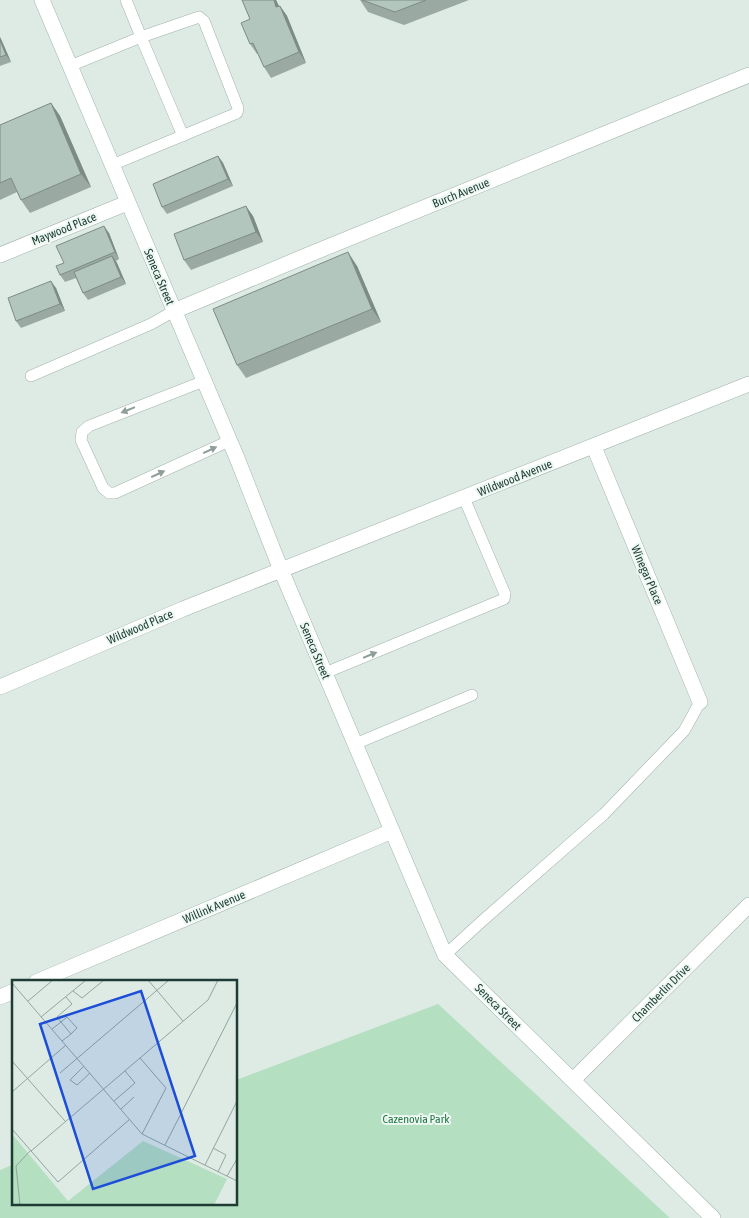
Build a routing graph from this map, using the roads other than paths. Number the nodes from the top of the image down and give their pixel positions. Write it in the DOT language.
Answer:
graph roads {
  1 [pos="42,0"];
  2 [pos="126,0"];
  3 [pos="141,37"];
  4 [pos="70,66"];
  5 [pos="749,75"];
  6 [pos="183,136"];
  7 [pos="112,166"];
  8 [pos="127,203"];
  9 [pos="0,255"];
  10 [pos="174,311"];
  11 [pos="31,376"];
  12 [pos="204,381"];
  13 [pos="749,384"];
  14 [pos="229,441"];
  15 [pos="594,447"];
  16 [pos="464,498"];
  17 [pos="282,570"];
  18 [pos="325,673"];
  19 [pos="0,687"];
  20 [pos="472,695"];
  21 [pos="700,702"];
  22 [pos="355,744"];
  23 [pos="392,831"];
  24 [pos="749,905"];
  25 [pos="445,955"];
  26 [pos="41,980"];
  27 [pos="12,992"];
  28 [pos="0,997"];
  29 [pos="573,1080"];
  30 [pos="713,1218"];
  1 -- 4 [label="street, Seneca Street"];
  2 -- 3 [label="lane"];
  3 -- 4 [label="lane"];
  3 -- 6 [label="lane"];
  3 -- 6 [label="lane"];
  4 -- 7 [label="street, Seneca Street"];
  5 -- 10 [label="street, Burch Avenue"];
  6 -- 7 [label="lane"];
  7 -- 8 [label="street, Seneca Street"];
  8 -- 9 [label="street, Maywood Place"];
  8 -- 10 [label="street, Seneca Street"];
  10 -- 11 [label="lane"];
  10 -- 12 [label="street, Seneca Street"];
  12 -- 14 [label="street, Seneca Street"];
  12 -- 14 [label="lane, one-way"];
  13 -- 15 [label="street, Wildwood Avenue"];
  14 -- 17 [label="street, Seneca Street"];
  15 -- 16 [label="street, Wildwood Avenue"];
  15 -- 21 [label="street, Winegar Place"];
  16 -- 17 [label="street, Wildwood Avenue"];
  18 -- 16 [label="lane, one-way"];
  17 -- 18 [label="street, Seneca Street"];
  17 -- 19 [label="street, Wildwood Place"];
  18 -- 22 [label="street, Seneca Street"];
  20 -- 22 [label="lane"];
  21 -- 25 [label="lane"];
  22 -- 23 [label="street, Seneca Street"];
  23 -- 25 [label="street, Seneca Street"];
  23 -- 26 [label="street, Willink Avenue"];
  24 -- 29 [label="street, Chamberlin Drive"];
  25 -- 29 [label="street, Seneca Street"];
  27 -- 28 [label="street"];
  29 -- 30 [label="street, Seneca Street"];
}
